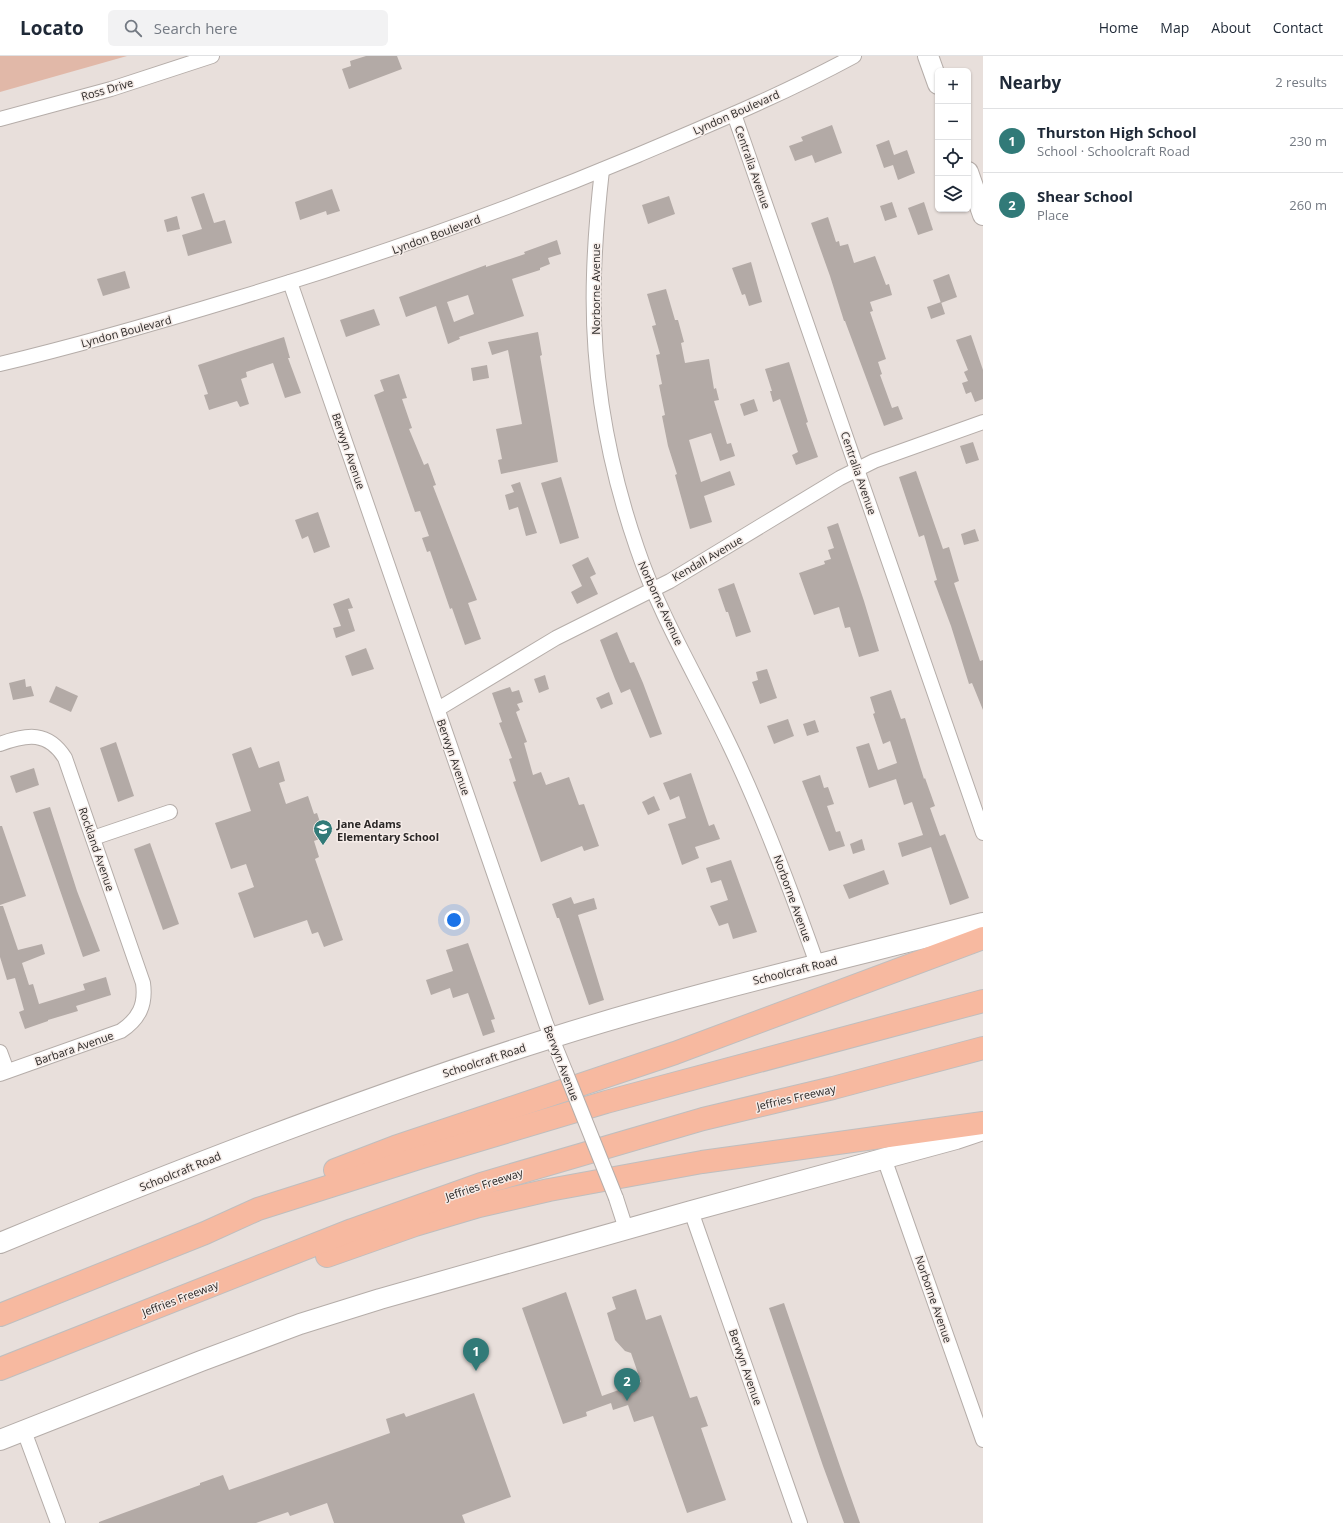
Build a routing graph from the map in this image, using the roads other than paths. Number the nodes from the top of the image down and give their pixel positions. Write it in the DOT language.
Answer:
graph roads {
  1 [pos="212,56"];
  2 [pos="854,56"];
  3 [pos="928,56"];
  4 [pos="935,76"];
  5 [pos="734,114"];
  6 [pos="0,119"];
  7 [pos="602,170"];
  8 [pos="969,176"];
  9 [pos="983,215"];
  10 [pos="290,282"];
  11 [pos="0,364"];
  12 [pos="983,422"];
  13 [pos="858,469"];
  14 [pos="652,589"];
  15 [pos="438,708"];
  16 [pos="0,744"];
  17 [pos="170,812"];
  18 [pos="983,833"];
  19 [pos="93,838"];
  20 [pos="983,923"];
  21 [pos="983,938"];
  22 [pos="817,964"];
  23 [pos="983,1001"];
  24 [pos="140,1012"];
  25 [pos="551,1038"];
  26 [pos="983,1048"];
  27 [pos="0,1052"];
  28 [pos="3,1072"];
  29 [pos="983,1123"];
  30 [pos="983,1130"];
  31 [pos="884,1158"];
  32 [pos="258,1209"];
  33 [pos="691,1211"];
  34 [pos="626,1229"];
  35 [pos="0,1243"];
  36 [pos="0,1315"];
  37 [pos="65,1343"];
  38 [pos="0,1369"];
  39 [pos="24,1431"];
  40 [pos="0,1440"];
  41 [pos="983,1440"];
  42 [pos="58,1523"];
  43 [pos="800,1523"];
  1 -- 6 [label="street, Ross Drive"];
  2 -- 5 [label="street, Lyndon Boulevard"];
  3 -- 4 [label="main road"];
  5 -- 7 [label="street, Lyndon Boulevard"];
  5 -- 13 [label="street, Centralia Avenue"];
  7 -- 10 [label="street, Lyndon Boulevard"];
  7 -- 14 [label="street, Norborne Avenue"];
  8 -- 9 [label="main road"];
  10 -- 11 [label="street, Lyndon Boulevard"];
  10 -- 15 [label="street, Berwyn Avenue"];
  12 -- 13 [label="street, Kendall Avenue"];
  13 -- 14 [label="street, Kendall Avenue"];
  13 -- 18 [label="street, Centralia Avenue"];
  14 -- 15 [label="street, Kendall Avenue"];
  14 -- 22 [label="street, Norborne Avenue"];
  15 -- 25 [label="street, Berwyn Avenue"];
  16 -- 19 [label="street, Rockland Avenue"];
  17 -- 19 [label="street"];
  19 -- 24 [label="street, Rockland Avenue"];
  20 -- 22 [label="main road, Schoolcraft Road"];
  21 -- 32 [label="highway"];
  22 -- 25 [label="main road, Schoolcraft Road"];
  23 -- 32 [label="highway"];
  24 -- 28 [label="street, Barbara Avenue"];
  25 -- 34 [label="street, Berwyn Avenue, bridge"];
  25 -- 35 [label="main road, Schoolcraft Road"];
  26 -- 37 [label="highway, Jeffries Freeway"];
  27 -- 28 [label="street"];
  29 -- 37 [label="highway"];
  30 -- 31 [label="main road"];
  31 -- 33 [label="main road"];
  31 -- 41 [label="street, Norborne Avenue"];
  32 -- 36 [label="highway"];
  33 -- 34 [label="main road"];
  33 -- 43 [label="street, Berwyn Avenue"];
  34 -- 39 [label="main road"];
  37 -- 38 [label="highway, Jeffries Freeway"];
  39 -- 40 [label="main road"];
  39 -- 42 [label="street"];
}
